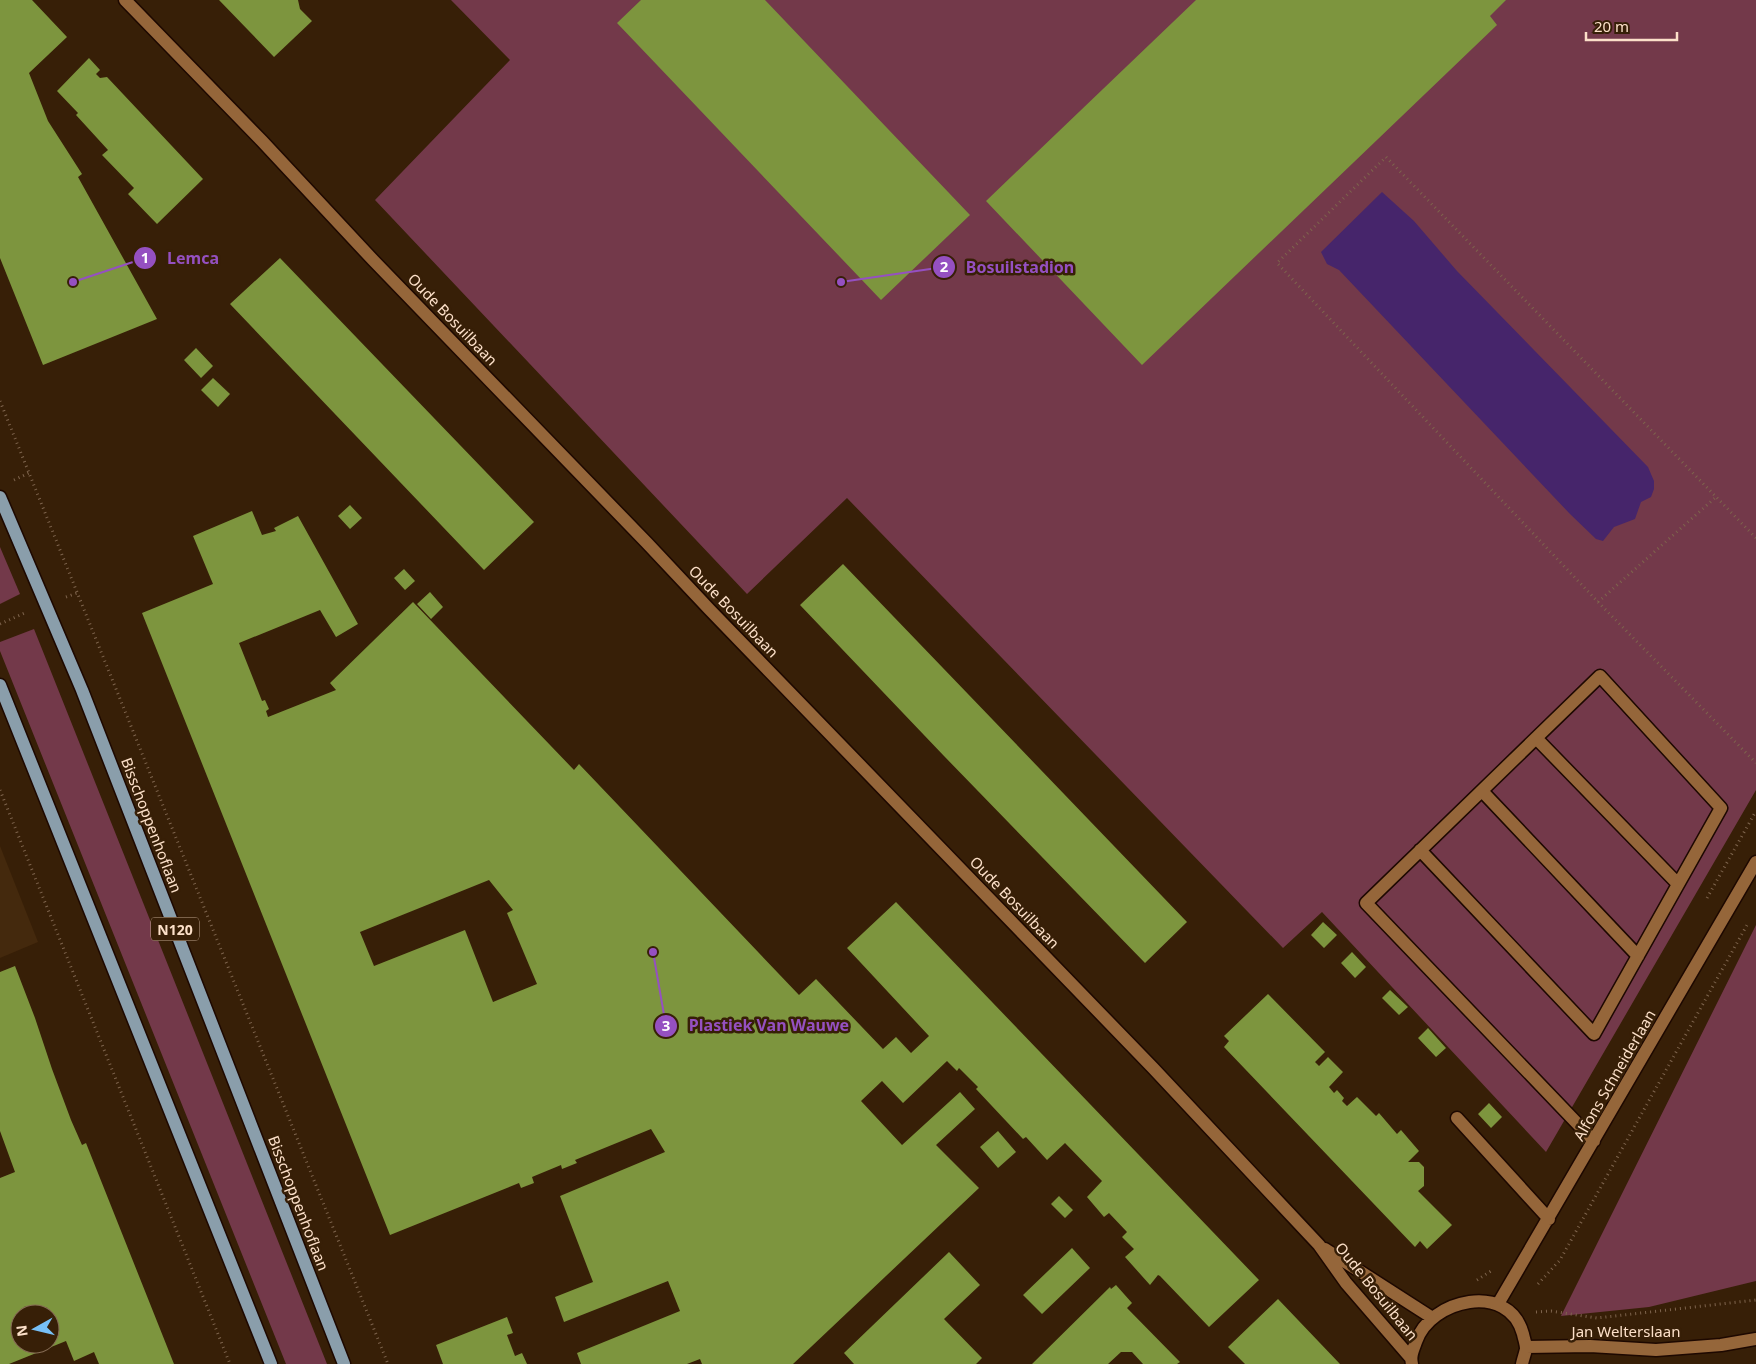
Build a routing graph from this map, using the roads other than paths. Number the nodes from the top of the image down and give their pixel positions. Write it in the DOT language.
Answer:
graph roads {
  1 [pos="125,0"];
  2 [pos="0,497"];
  3 [pos="0,685"];
  4 [pos="1536,738"];
  5 [pos="1482,790"];
  6 [pos="1420,850"];
  7 [pos="1756,862"];
  8 [pos="1678,884"];
  9 [pos="1638,956"];
  10 [pos="1457,1118"];
  11 [pos="1594,1141"];
  12 [pos="1549,1219"];
  13 [pos="1319,1245"];
  14 [pos="1498,1304"];
  15 [pos="1431,1317"];
  16 [pos="1756,1339"];
  17 [pos="1526,1347"];
  18 [pos="1411,1361"];
  19 [pos="271,1364"];
  20 [pos="344,1364"];
  21 [pos="1522,1364"];
  1 -- 13 [label="street, Oude Bosuilbaan"];
  2 -- 20 [label="main road, Bisschoppenhoflaan / N120"];
  3 -- 19 [label="main road"];
  4 -- 5 [label="street"];
  4 -- 8 [label="street"];
  4 -- 8 [label="street"];
  5 -- 6 [label="street"];
  5 -- 9 [label="street"];
  6 -- 9 [label="street"];
  6 -- 11 [label="street"];
  7 -- 11 [label="street, Alfons Schneiderlaan"];
  8 -- 9 [label="street"];
  10 -- 12 [label="street"];
  11 -- 12 [label="street, Alfons Schneiderlaan"];
  12 -- 14 [label="street, Alfons Schneiderlaan"];
  13 -- 15 [label="street, Oude Bosuilbaan"];
  13 -- 18 [label="street, Oude Bosuilbaan"];
  14 -- 15 [label="street"];
  14 -- 17 [label="street"];
  15 -- 18 [label="street"];
  16 -- 17 [label="street, Jan Welterslaan"];
  17 -- 21 [label="street"];
}
